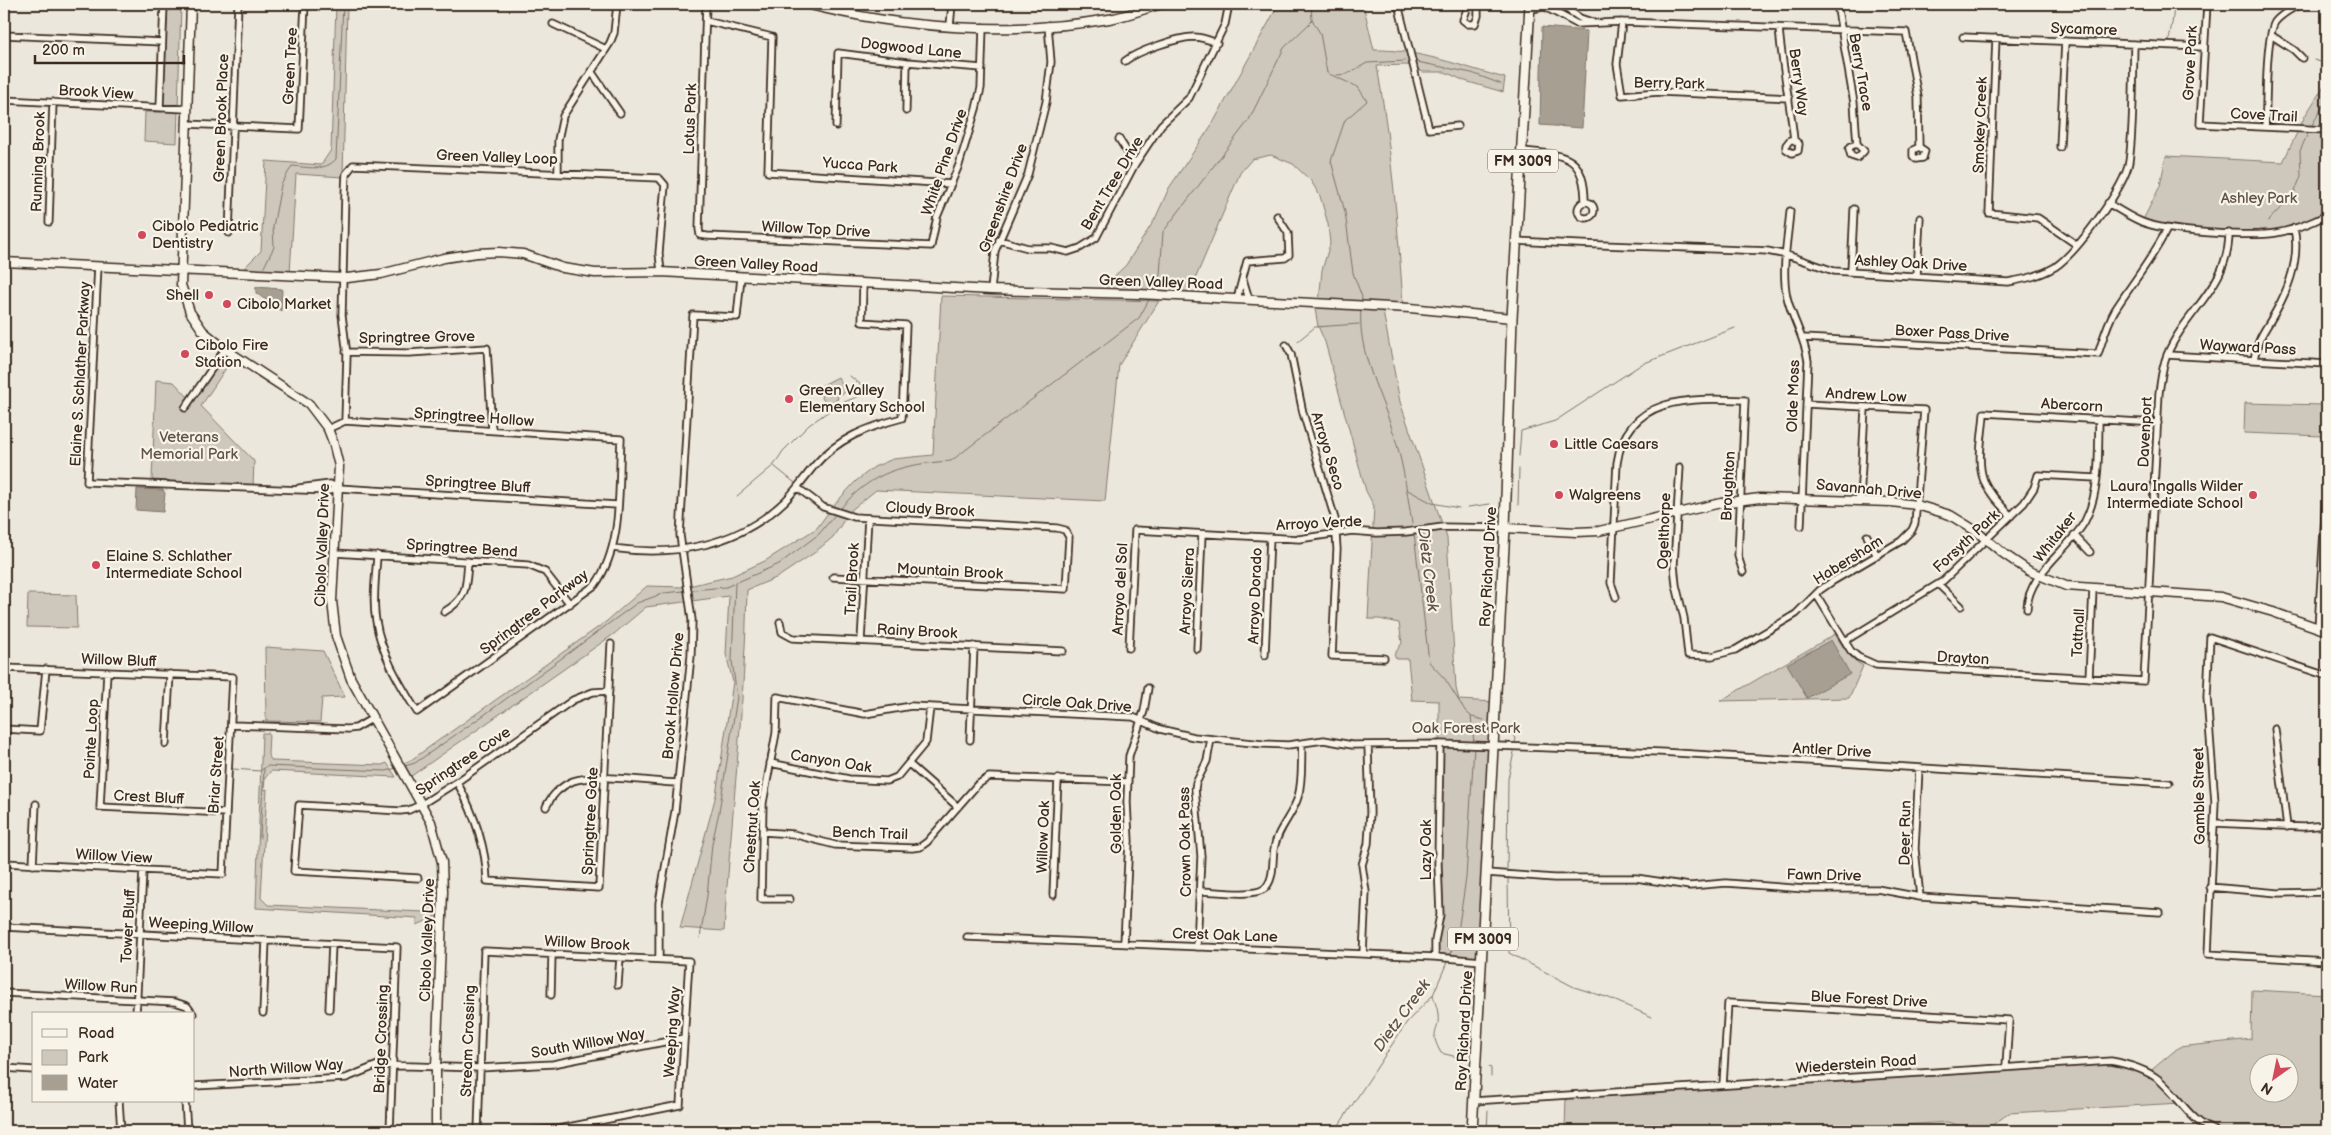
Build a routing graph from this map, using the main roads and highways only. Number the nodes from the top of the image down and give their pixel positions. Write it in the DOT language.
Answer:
graph roads {
  1 [pos="1530,6"];
  2 [pos="1472,1131"];
  1 -- 2 [label="main road, Roy Richard Drive / FM 3009"];
}
